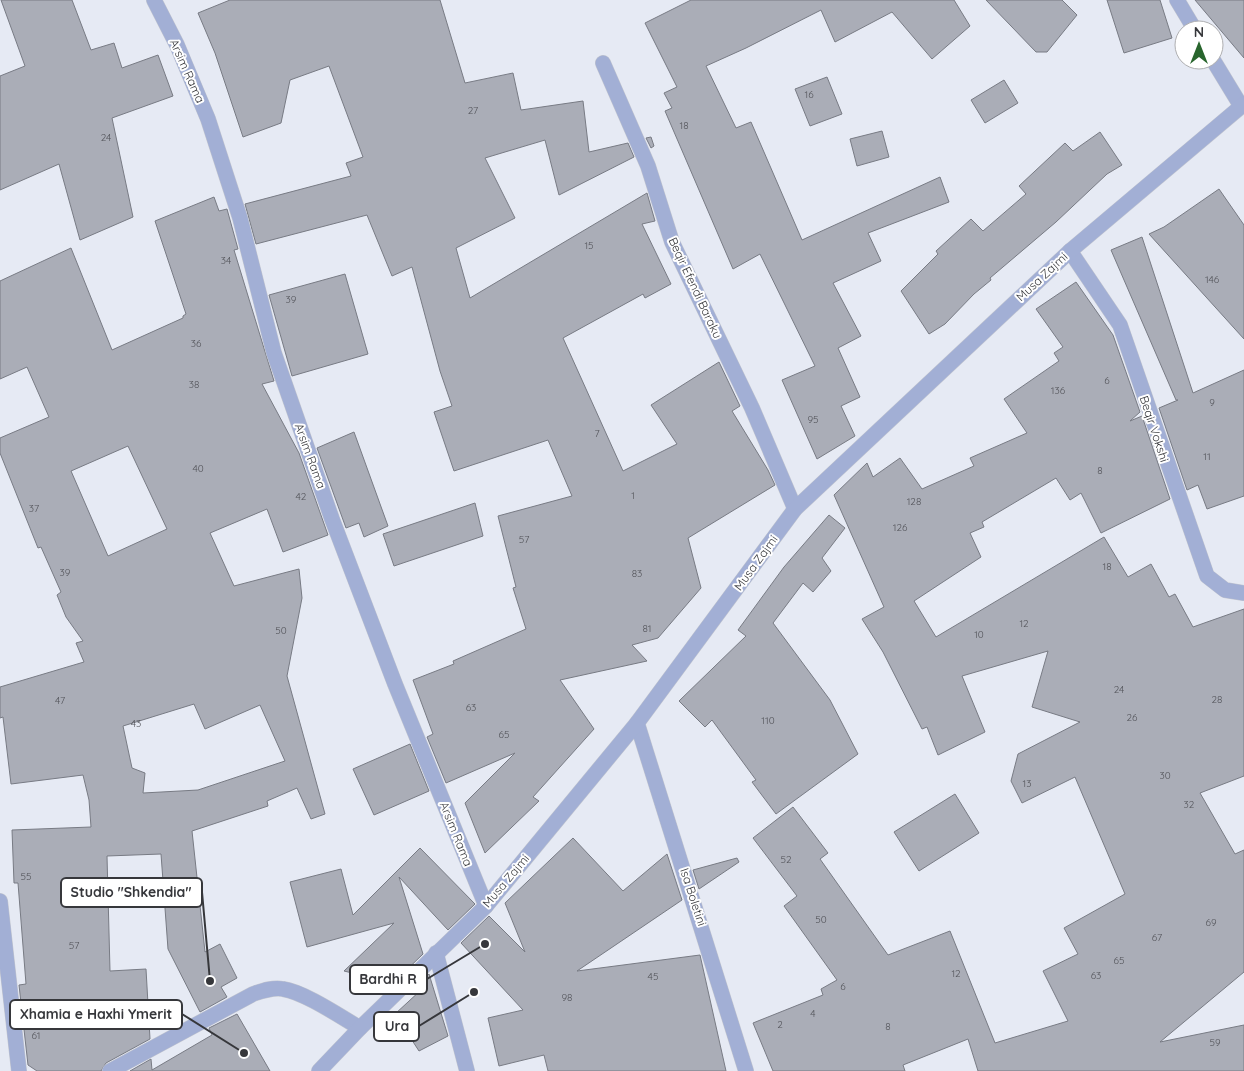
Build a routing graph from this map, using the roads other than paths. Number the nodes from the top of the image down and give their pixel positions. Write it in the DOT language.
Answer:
graph roads {
  1 [pos="154,0"];
  2 [pos="1177,0"];
  3 [pos="1189,20"];
  4 [pos="603,63"];
  5 [pos="1219,70"];
  6 [pos="1242,105"];
  7 [pos="1070,251"];
  8 [pos="795,510"];
  9 [pos="1244,593"];
  10 [pos="637,723"];
  11 [pos="0,901"];
  12 [pos="486,906"];
  13 [pos="436,953"];
  14 [pos="360,1028"];
  15 [pos="19,1071"];
  16 [pos="110,1071"];
  17 [pos="319,1071"];
  18 [pos="467,1071"];
  19 [pos="746,1071"];
  1 -- 12 [label="street, Arsim Rama"];
  2 -- 3 [label="street"];
  4 -- 8 [label="street, Beqir Efendi Baraku"];
  5 -- 6 [label="street"];
  6 -- 7 [label="street, Musa Zajmi"];
  7 -- 8 [label="street, Musa Zajmi"];
  7 -- 9 [label="street, Beqir Vokshi"];
  8 -- 10 [label="street, Musa Zajmi"];
  10 -- 12 [label="street, Musa Zajmi"];
  10 -- 19 [label="street, Isa Boletini"];
  11 -- 15 [label="street"];
  12 -- 13 [label="street, Musa Zajmi"];
  13 -- 14 [label="street, Musa Zajmi"];
  13 -- 18 [label="street"];
  14 -- 16 [label="street"];
  14 -- 17 [label="street, Musa Zajmi"];
}
